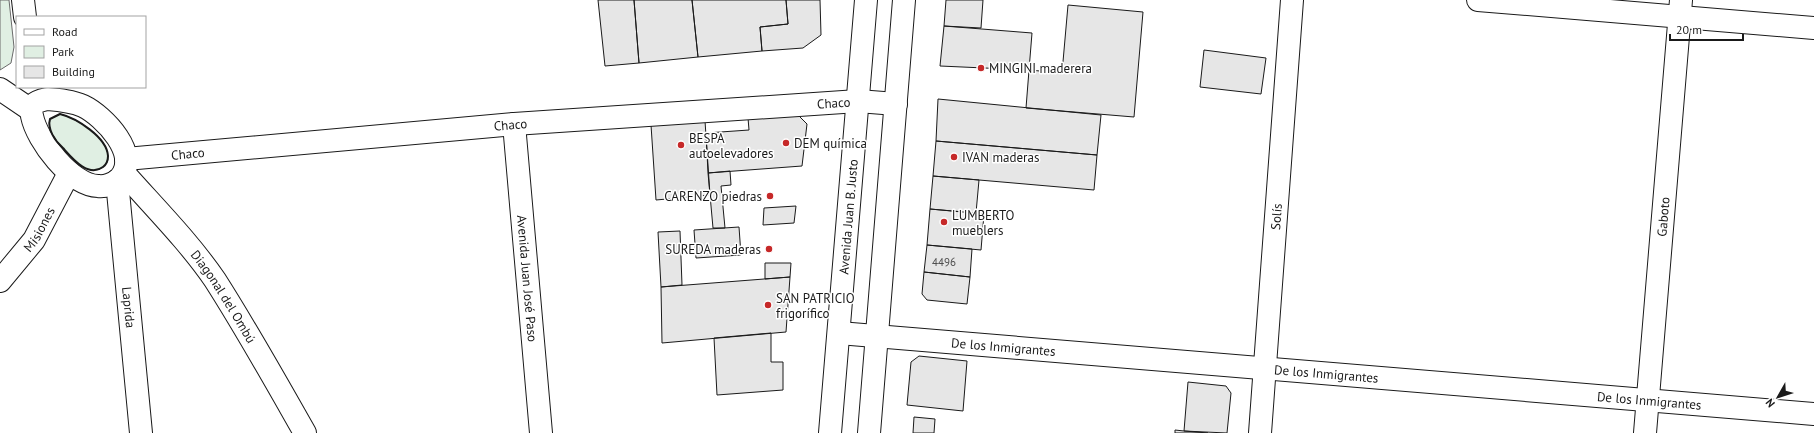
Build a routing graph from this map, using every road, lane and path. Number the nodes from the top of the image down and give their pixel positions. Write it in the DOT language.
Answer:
graph roads {
  1 [pos="23,0"];
  2 [pos="866,0"];
  3 [pos="904,0"];
  4 [pos="1292,0"];
  5 [pos="1478,0"];
  6 [pos="1680,9"];
  7 [pos="25,16"];
  8 [pos="1814,28"];
  9 [pos="0,89"];
  10 [pos="35,99"];
  11 [pos="858,101"];
  12 [pos="896,104"];
  13 [pos="514,124"];
  14 [pos="123,171"];
  15 [pos="69,173"];
  16 [pos="0,281"];
  17 [pos="839,333"];
  18 [pos="877,336"];
  19 [pos="1264,369"];
  20 [pos="1648,400"];
  21 [pos="1814,414"];
  22 [pos="140,433"];
  23 [pos="305,433"];
  24 [pos="541,433"];
  25 [pos="830,433"];
  26 [pos="869,433"];
  27 [pos="1260,433"];
  28 [pos="1645,433"];
  1 -- 7 [label="street"];
  2 -- 11 [label="street, Avenida Juan B. Justo"];
  3 -- 12 [label="street"];
  4 -- 19 [label="street, Solís"];
  5 -- 6 [label="street"];
  6 -- 8 [label="street"];
  6 -- 20 [label="street, Gaboto"];
  9 -- 10 [label="street"];
  10 -- 14 [label="street, Diagonal del Ombú"];
  10 -- 15 [label="street"];
  11 -- 12 [label="street, Chaco"];
  11 -- 13 [label="street, Chaco"];
  11 -- 17 [label="street, Avenida Juan B. Justo"];
  12 -- 18 [label="street"];
  13 -- 14 [label="street, Chaco"];
  13 -- 24 [label="street, Avenida Juan José Paso"];
  14 -- 15 [label="street"];
  14 -- 22 [label="street, Laprida"];
  14 -- 23 [label="street, Diagonal del Ombú"];
  15 -- 16 [label="street, Misiones"];
  17 -- 18 [label="street, De los Inmigrantes"];
  17 -- 25 [label="street, Avenida Juan B. Justo"];
  18 -- 19 [label="street, De los Inmigrantes"];
  18 -- 26 [label="street"];
  19 -- 20 [label="street, De los Inmigrantes"];
  19 -- 27 [label="street, Solís"];
  20 -- 21 [label="street, De los Inmigrantes"];
  20 -- 28 [label="street, Gaboto"];
}
